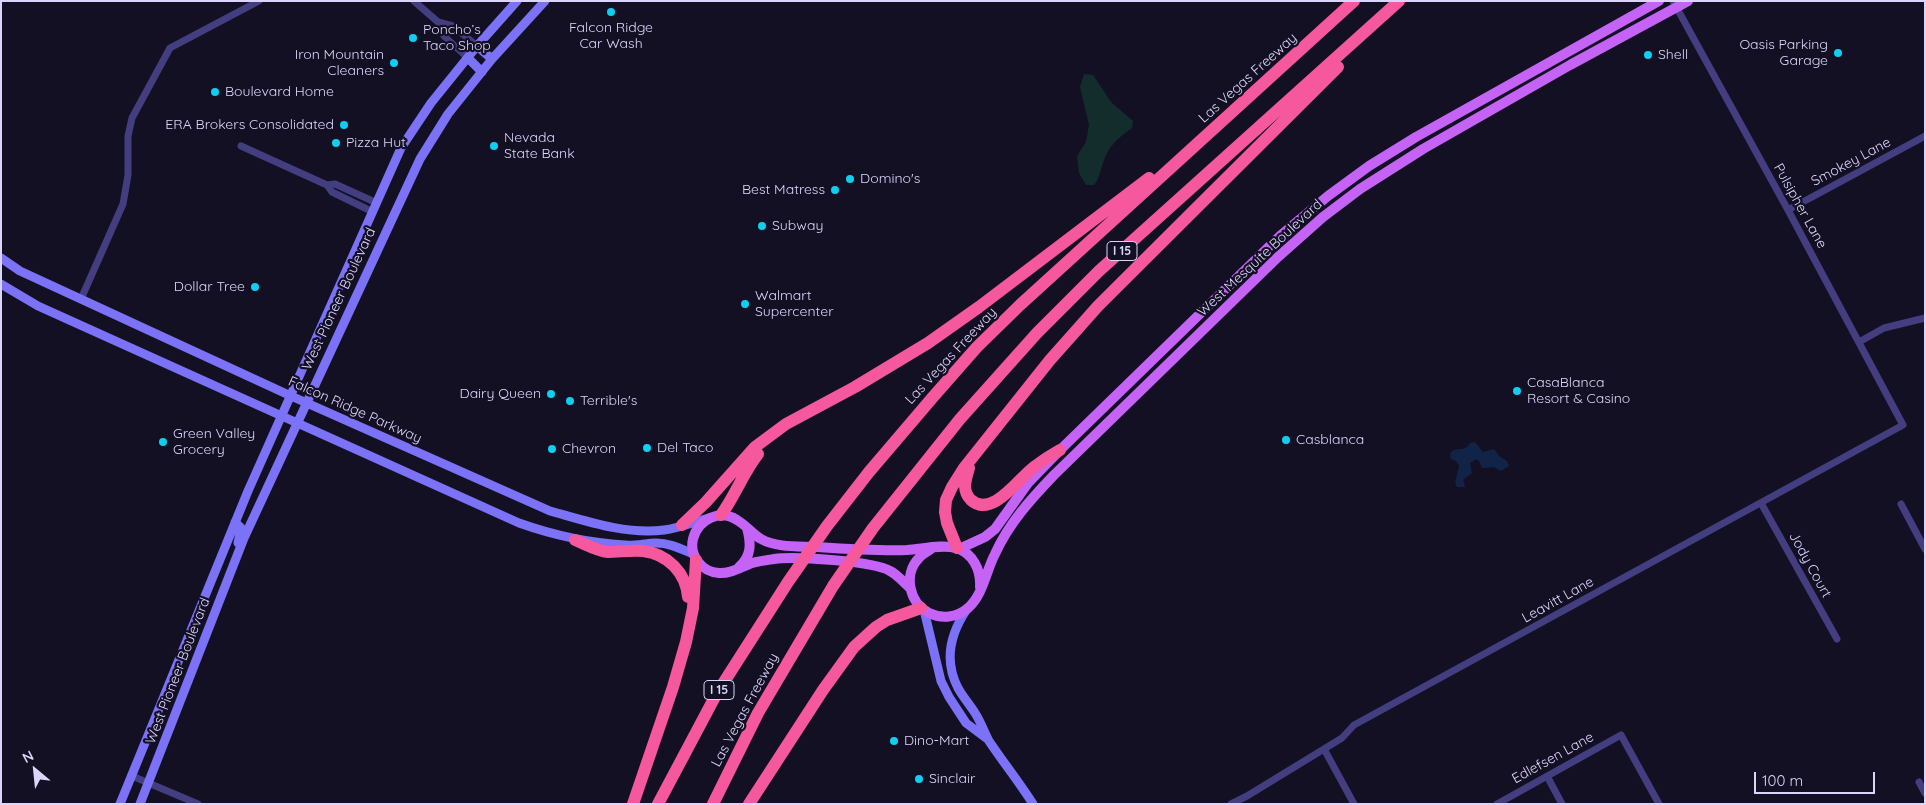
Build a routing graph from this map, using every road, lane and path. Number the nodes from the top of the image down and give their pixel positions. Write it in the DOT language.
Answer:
graph roads {
  1 [pos="259,1"];
  2 [pos="414,1"];
  3 [pos="517,1"];
  4 [pos="545,1"];
  5 [pos="1354,1"];
  6 [pos="1399,1"];
  7 [pos="1658,1"];
  8 [pos="1688,1"];
  9 [pos="1674,4"];
  10 [pos="438,22"];
  11 [pos="477,46"];
  12 [pos="1576,46"];
  13 [pos="468,58"];
  14 [pos="492,60"];
  15 [pos="1570,65"];
  16 [pos="482,72"];
  17 [pos="1220,123"];
  18 [pos="1925,136"];
  19 [pos="241,146"];
  20 [pos="375,207"];
  21 [pos="1788,210"];
  22 [pos="1,258"];
  23 [pos="1,284"];
  24 [pos="81,299"];
  25 [pos="1925,318"];
  26 [pos="1860,342"];
  27 [pos="291,396"];
  28 [pos="306,403"];
  29 [pos="282,416"];
  30 [pos="297,422"];
  31 [pos="1903,425"];
  32 [pos="764,441"];
  33 [pos="1060,450"];
  34 [pos="970,463"];
  35 [pos="1761,503"];
  36 [pos="1901,504"];
  37 [pos="717,516"];
  38 [pos="235,522"];
  39 [pos="682,526"];
  40 [pos="746,528"];
  41 [pos="575,540"];
  42 [pos="958,548"];
  43 [pos="931,549"];
  44 [pos="1925,549"];
  45 [pos="694,557"];
  46 [pos="236,558"];
  47 [pos="736,569"];
  48 [pos="979,590"];
  49 [pos="911,592"];
  50 [pos="923,609"];
  51 [pos="967,609"];
  52 [pos="1837,639"];
  53 [pos="686,642"];
  54 [pos="989,740"];
  55 [pos="1324,749"];
  56 [pos="132,776"];
  57 [pos="1547,776"];
  58 [pos="1919,782"];
  59 [pos="149,783"];
  60 [pos="1925,793"];
  61 [pos="120,804"];
  62 [pos="140,804"];
  63 [pos="198,804"];
  64 [pos="633,804"];
  65 [pos="658,804"];
  66 [pos="712,804"];
  67 [pos="749,804"];
  68 [pos="1033,804"];
  69 [pos="1231,804"];
  70 [pos="1354,804"];
  71 [pos="1497,804"];
  72 [pos="1562,804"];
  73 [pos="1659,804"];
  1 -- 24 [label="street"];
  2 -- 10 [label="street"];
  3 -- 11 [label="main road, West Pioneer Boulevard"];
  4 -- 14 [label="main road, West Pioneer Boulevard"];
  5 -- 17 [label="highway, Las Vegas Freeway / I 15"];
  6 -- 34 [label="highway"];
  6 -- 66 [label="highway, Las Vegas Freeway / I 15"];
  7 -- 12 [label="main road, West Mesquite Boulevard"];
  8 -- 9 [label="main road, West Mesquite Boulevard"];
  9 -- 15 [label="main road, West Mesquite Boulevard"];
  9 -- 21 [label="street, Pulsipher Lane"];
  10 -- 11 [label="street"];
  10 -- 13 [label="street"];
  11 -- 13 [label="main road, West Pioneer Boulevard"];
  11 -- 14 [label="main road"];
  12 -- 15 [label="main road"];
  12 -- 33 [label="main road, West Mesquite Boulevard"];
  13 -- 16 [label="main road"];
  13 -- 20 [label="main road, West Pioneer Boulevard"];
  14 -- 16 [label="main road, West Pioneer Boulevard"];
  15 -- 48 [label="main road, West Mesquite Boulevard"];
  16 -- 28 [label="main road, West Pioneer Boulevard"];
  17 -- 32 [label="highway"];
  17 -- 65 [label="highway, Las Vegas Freeway / I 15"];
  18 -- 21 [label="street, Smokey Lane"];
  19 -- 20 [label="street"];
  20 -- 27 [label="main road, West Pioneer Boulevard"];
  21 -- 26 [label="street, Pulsipher Lane"];
  22 -- 24 [label="main road, Falcon Ridge Parkway"];
  23 -- 29 [label="main road"];
  24 -- 27 [label="main road, Falcon Ridge Parkway"];
  25 -- 26 [label="street"];
  26 -- 31 [label="street, Pulsipher Lane"];
  27 -- 28 [label="main road, Falcon Ridge Parkway"];
  27 -- 29 [label="main road, West Pioneer Boulevard"];
  28 -- 30 [label="main road, West Pioneer Boulevard"];
  28 -- 39 [label="main road, Falcon Ridge Parkway"];
  29 -- 30 [label="main road"];
  29 -- 38 [label="main road, West Pioneer Boulevard"];
  30 -- 41 [label="main road"];
  30 -- 46 [label="main road, West Pioneer Boulevard"];
  31 -- 35 [label="street, Leavitt Lane"];
  32 -- 37 [label="highway"];
  32 -- 39 [label="highway"];
  33 -- 34 [label="highway"];
  33 -- 42 [label="main road, West Mesquite Boulevard"];
  34 -- 42 [label="highway"];
  35 -- 52 [label="street, Jody Court"];
  35 -- 55 [label="street, Leavitt Lane"];
  36 -- 44 [label="street"];
  37 -- 39 [label="main road, Falcon Ridge Parkway"];
  37 -- 40 [label="main road"];
  37 -- 45 [label="main road"];
  38 -- 46 [label="main road"];
  38 -- 56 [label="main road, West Pioneer Boulevard"];
  40 -- 43 [label="main road"];
  40 -- 47 [label="main road"];
  41 -- 45 [label="main road"];
  41 -- 53 [label="highway"];
  42 -- 43 [label="main road"];
  42 -- 48 [label="main road"];
  43 -- 49 [label="main road"];
  45 -- 47 [label="main road"];
  45 -- 53 [label="highway"];
  46 -- 59 [label="main road, West Pioneer Boulevard"];
  47 -- 49 [label="main road"];
  48 -- 51 [label="main road"];
  49 -- 50 [label="main road"];
  50 -- 51 [label="main road"];
  50 -- 54 [label="main road"];
  50 -- 67 [label="highway"];
  51 -- 54 [label="main road"];
  53 -- 64 [label="highway"];
  54 -- 68 [label="main road"];
  55 -- 69 [label="street, Leavitt Lane"];
  55 -- 70 [label="street"];
  56 -- 59 [label="street"];
  56 -- 61 [label="main road, West Pioneer Boulevard"];
  57 -- 71 [label="street, Edlefsen Lane"];
  57 -- 72 [label="street"];
  57 -- 73 [label="street, Edlefsen Lane"];
  58 -- 60 [label="street"];
  59 -- 62 [label="main road, West Pioneer Boulevard"];
  59 -- 63 [label="street"];
}
